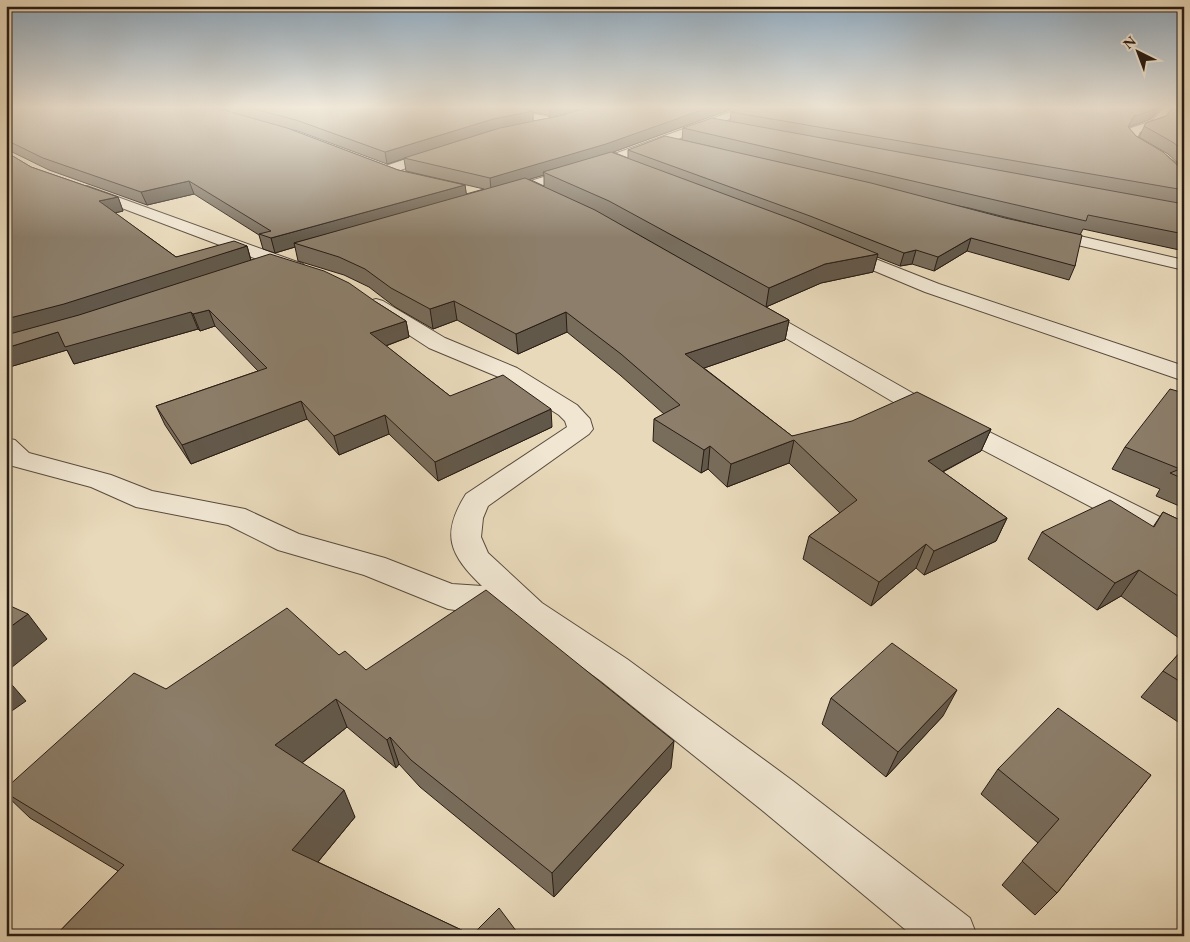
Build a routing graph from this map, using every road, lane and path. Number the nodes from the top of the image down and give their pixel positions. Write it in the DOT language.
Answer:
graph roads {
  1 [pos="444,150"];
  2 [pos="638,150"];
  3 [pos="1144,150"];
  4 [pos="611,160"];
  5 [pos="638,171"];
  6 [pos="1184,177"];
  7 [pos="406,178"];
  8 [pos="74,186"];
  9 [pos="526,186"];
  10 [pos="551,198"];
  11 [pos="482,200"];
  12 [pos="1029,230"];
  13 [pos="826,244"];
  14 [pos="1184,265"];
  15 [pos="737,301"];
  16 [pos="1184,374"];
  17 [pos="6,446"];
  18 [pos="1184,542"];
  19 [pos="514,597"];
  20 [pos="952,936"];
  1 -- 7 [label="street"];
  2 -- 4 [label="street"];
  3 -- 6 [label="street"];
  4 -- 5 [label="street"];
  4 -- 9 [label="street"];
  8 -- 19 [label="street"];
  9 -- 10 [label="street"];
  9 -- 11 [label="street"];
  12 -- 14 [label="street"];
  13 -- 16 [label="street"];
  15 -- 18 [label="street"];
  17 -- 19 [label="street"];
  19 -- 20 [label="street"];
}
